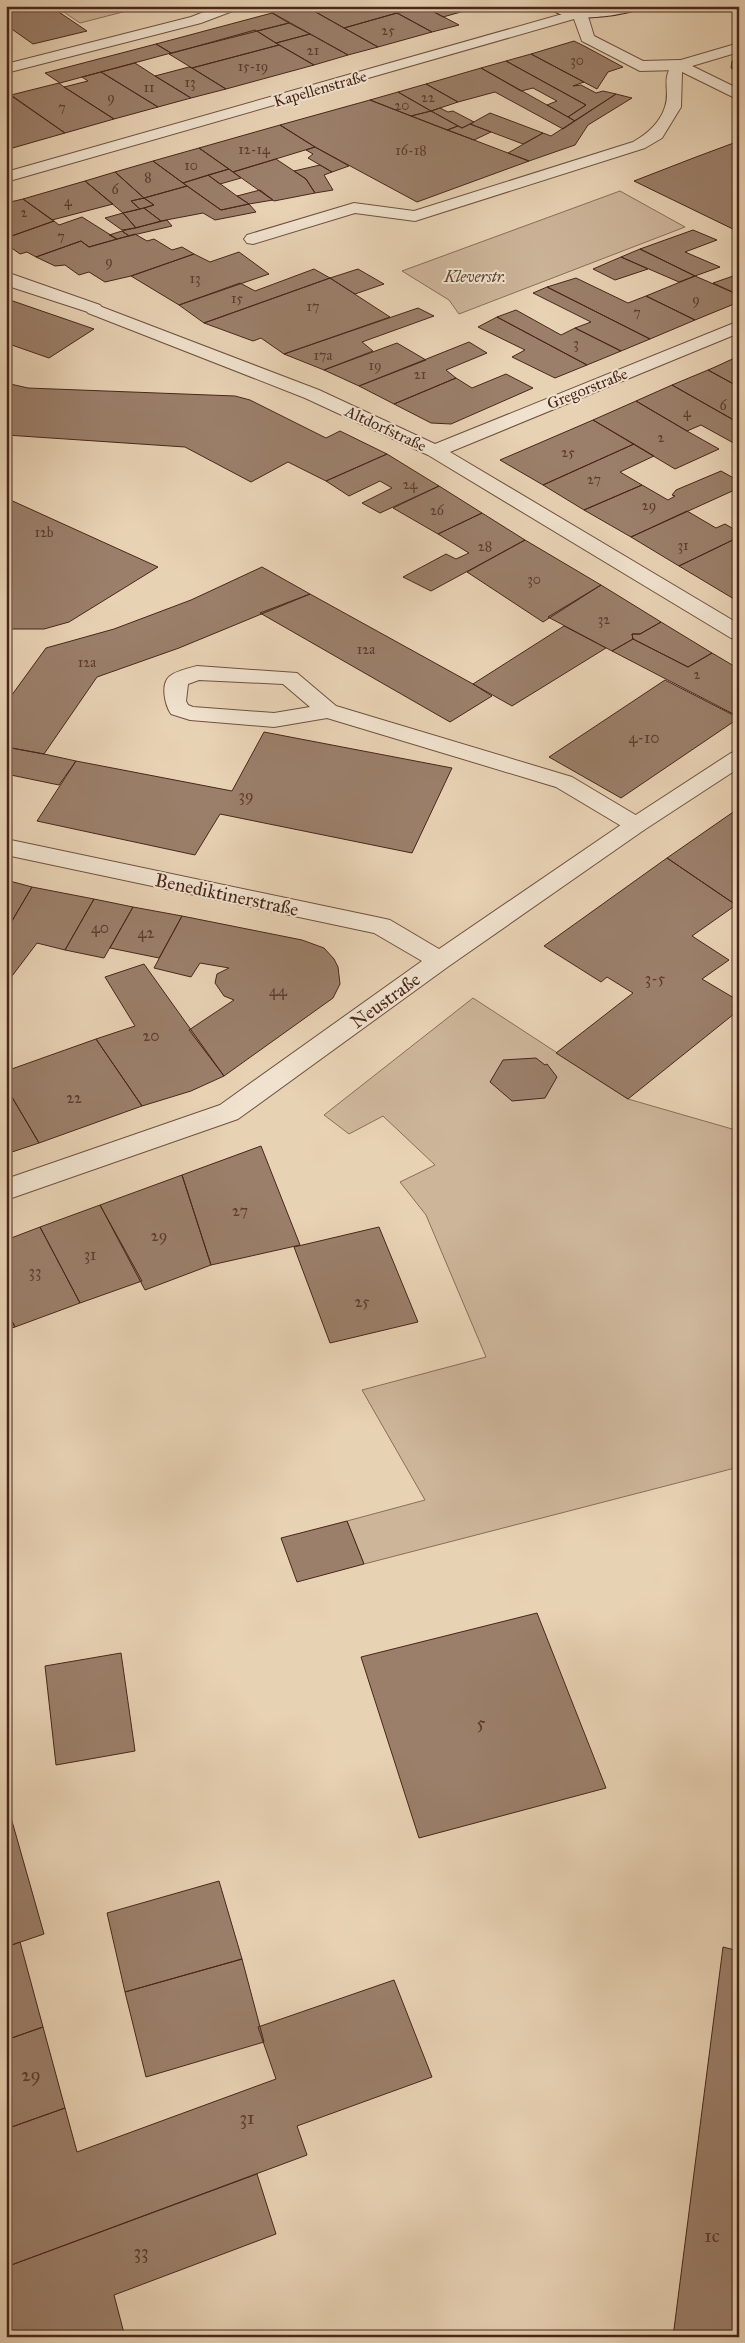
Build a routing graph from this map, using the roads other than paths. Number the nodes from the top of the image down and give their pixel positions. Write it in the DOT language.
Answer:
graph roads {
  1 [pos="233,6"];
  2 [pos="555,6"];
  3 [pos="636,6"];
  4 [pos="580,13"];
  5 [pos="739,47"];
  6 [pos="679,65"];
  7 [pos="6,69"];
  8 [pos="739,95"];
  9 [pos="6,177"];
  10 [pos="253,239"];
  11 [pos="6,277"];
  12 [pos="739,326"];
  13 [pos="435,451"];
  14 [pos="739,633"];
  15 [pos="328,711"];
  16 [pos="739,758"];
  17 [pos="636,825"];
  18 [pos="6,847"];
  19 [pos="440,960"];
  20 [pos="6,1190"];
  1 -- 7 [label="street"];
  2 -- 4 [label="street"];
  3 -- 4 [label="street, Kapellenstraße"];
  4 -- 6 [label="street"];
  4 -- 9 [label="street, Kapellenstraße"];
  5 -- 6 [label="street"];
  6 -- 8 [label="street"];
  6 -- 10 [label="street"];
  11 -- 13 [label="street, Altdorfstraße"];
  12 -- 13 [label="street, Gregorstraße"];
  13 -- 14 [label="street, Altdorfstraße"];
  15 -- 15 [label="street"];
  15 -- 17 [label="street"];
  16 -- 17 [label="street, Neustraße"];
  17 -- 19 [label="street, Neustraße"];
  18 -- 19 [label="street, Benediktinerstraße"];
  19 -- 20 [label="street, Neustraße"];
}
